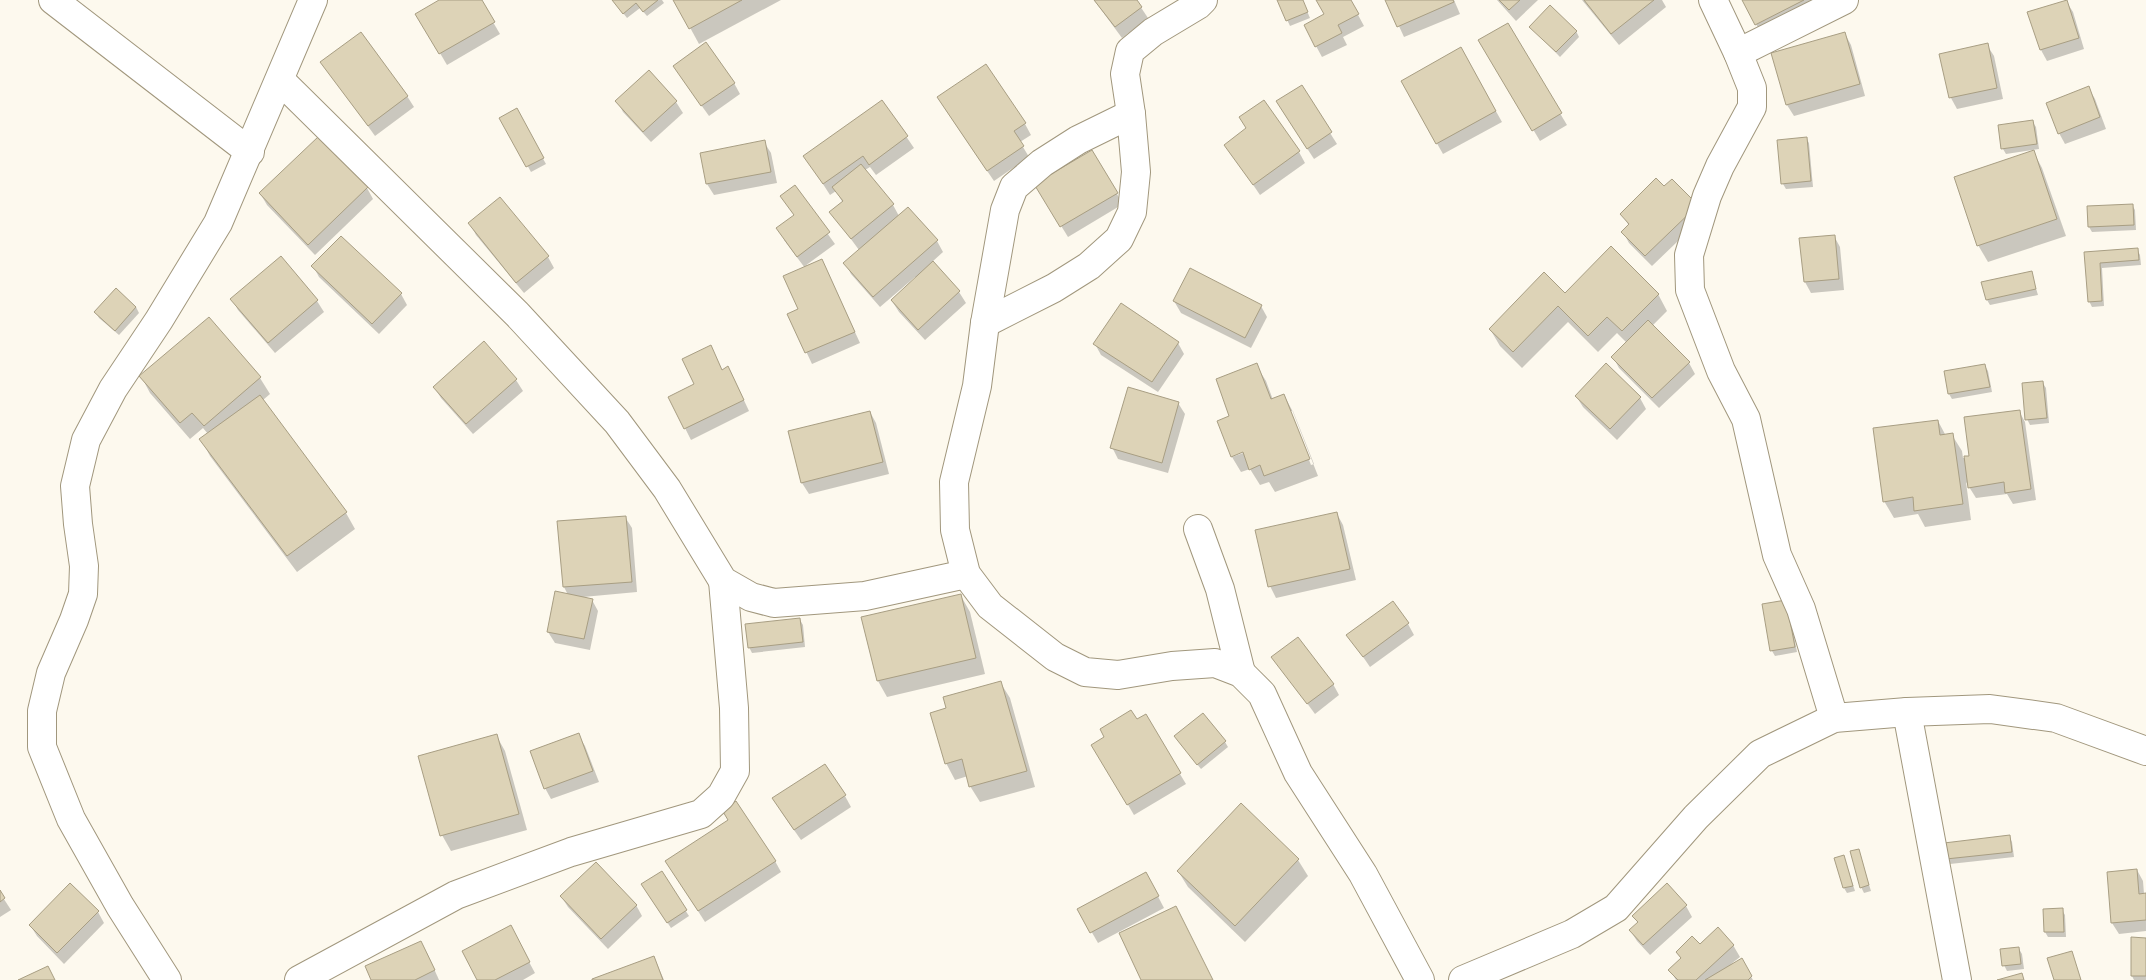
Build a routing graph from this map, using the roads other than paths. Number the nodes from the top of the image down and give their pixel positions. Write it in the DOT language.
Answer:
graph roads {
  1 [pos="53,0"];
  2 [pos="313,0"];
  3 [pos="1203,0"];
  4 [pos="1712,0"];
  5 [pos="1844,0"];
  6 [pos="1738,53"];
  7 [pos="280,80"];
  8 [pos="1131,114"];
  9 [pos="250,152"];
  10 [pos="985,323"];
  11 [pos="1198,529"];
  12 [pos="966,574"];
  13 [pos="723,581"];
  14 [pos="1241,673"];
  15 [pos="1907,712"];
  16 [pos="1834,718"];
  17 [pos="2146,751"];
  18 [pos="167,980"];
  19 [pos="299,980"];
  20 [pos="1420,980"];
  21 [pos="1463,980"];
  22 [pos="1958,980"];
  1 -- 9 [label="street"];
  2 -- 7 [label="street"];
  3 -- 8 [label="street"];
  4 -- 6 [label="street"];
  5 -- 6 [label="street"];
  6 -- 16 [label="street"];
  7 -- 9 [label="street"];
  7 -- 13 [label="street"];
  8 -- 10 [label="street"];
  8 -- 10 [label="street"];
  9 -- 18 [label="street"];
  10 -- 12 [label="street"];
  11 -- 14 [label="street"];
  12 -- 13 [label="street"];
  12 -- 14 [label="street"];
  13 -- 19 [label="street"];
  14 -- 20 [label="street"];
  15 -- 16 [label="street"];
  15 -- 17 [label="street"];
  15 -- 22 [label="street"];
  16 -- 21 [label="street"];
}
